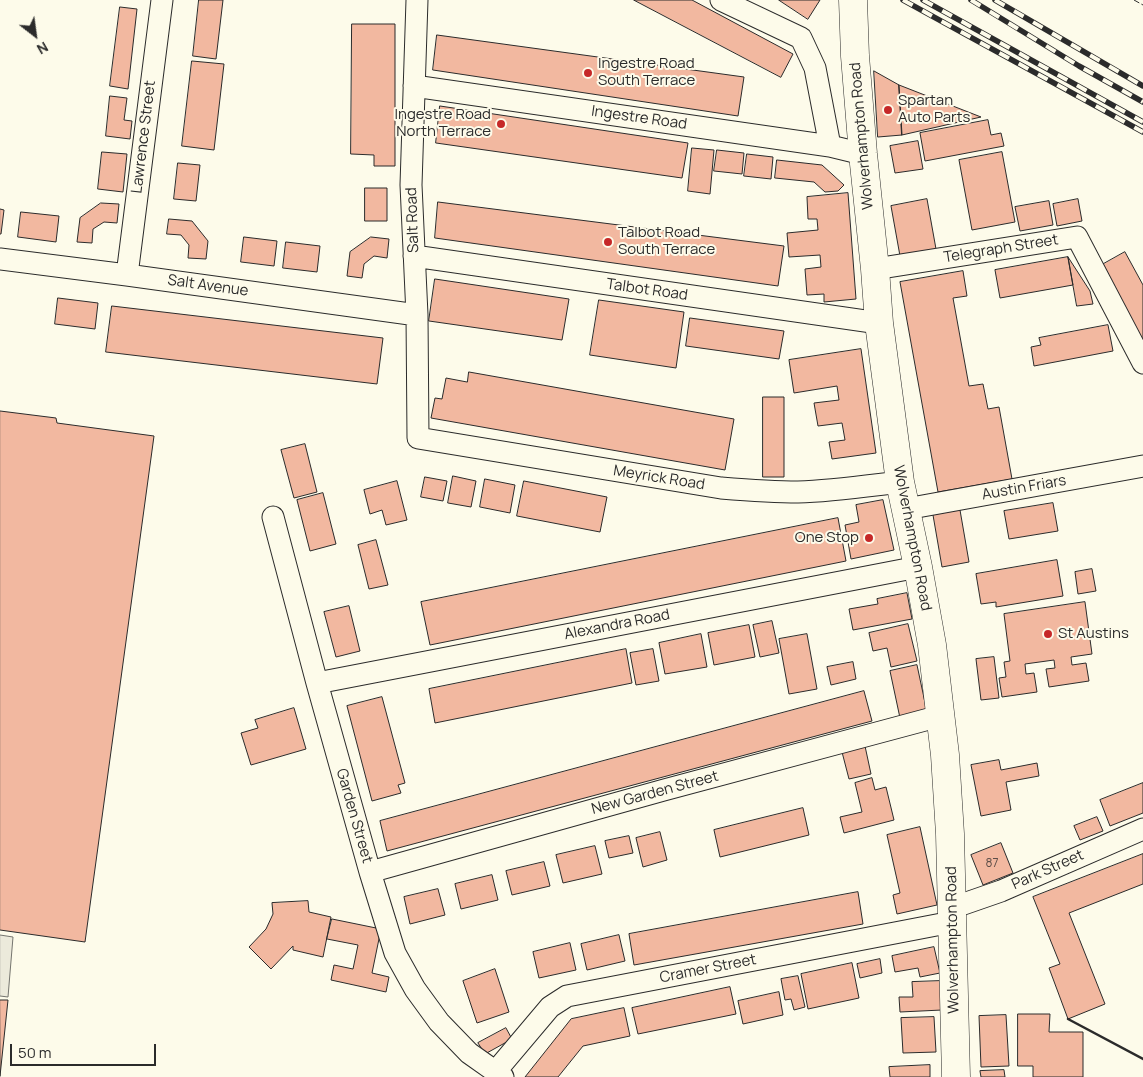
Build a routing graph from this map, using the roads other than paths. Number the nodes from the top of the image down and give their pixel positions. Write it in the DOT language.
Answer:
graph roads {
  1 [pos="162,0"];
  2 [pos="721,0"];
  3 [pos="853,0"];
  4 [pos="414,1"];
  5 [pos="414,86"];
  6 [pos="830,146"];
  7 [pos="863,154"];
  8 [pos="414,256"];
  9 [pos="0,259"];
  10 [pos="875,269"];
  11 [pos="127,274"];
  12 [pos="417,314"];
  13 [pos="879,323"];
  14 [pos="1143,362"];
  15 [pos="418,438"];
  16 [pos="1143,466"];
  17 [pos="900,482"];
  18 [pos="906,509"];
  19 [pos="273,517"];
  20 [pos="918,567"];
  21 [pos="317,683"];
  22 [pos="940,716"];
  23 [pos="1143,829"];
  24 [pos="370,872"];
  25 [pos="952,915"];
  26 [pos="500,1074"];
  27 [pos="956,1077"];
  1 -- 11 [label="street, Lawrence Street"];
  2 -- 6 [label="street"];
  3 -- 7 [label="highway, Wolverhampton Road"];
  4 -- 5 [label="street, Salt Road"];
  5 -- 6 [label="street, Ingestre Road"];
  5 -- 8 [label="street, Salt Road"];
  6 -- 7 [label="street, Ingestre Road"];
  7 -- 10 [label="highway, Wolverhampton Road"];
  8 -- 12 [label="street, Salt Road"];
  8 -- 13 [label="street, Talbot Road"];
  9 -- 11 [label="street, Salt Avenue"];
  10 -- 13 [label="highway, Wolverhampton Road"];
  10 -- 14 [label="street, Telegraph Street"];
  11 -- 12 [label="street, Salt Avenue"];
  12 -- 15 [label="street, Salt Road"];
  13 -- 17 [label="highway, Wolverhampton Road"];
  15 -- 17 [label="street, Meyrick Road"];
  16 -- 18 [label="street, Austin Friars"];
  17 -- 18 [label="highway, Wolverhampton Road"];
  18 -- 20 [label="highway, Wolverhampton Road"];
  19 -- 21 [label="street, Garden Street"];
  20 -- 21 [label="street, Alexandra Road"];
  20 -- 22 [label="highway, Wolverhampton Road"];
  21 -- 24 [label="street, Garden Street"];
  22 -- 24 [label="street, New Garden Street"];
  22 -- 25 [label="highway, Wolverhampton Road"];
  23 -- 25 [label="street, Park Street"];
  24 -- 26 [label="street, Garden Street"];
  25 -- 26 [label="street, Cramer Street"];
  25 -- 27 [label="highway, Wolverhampton Road"];
}
